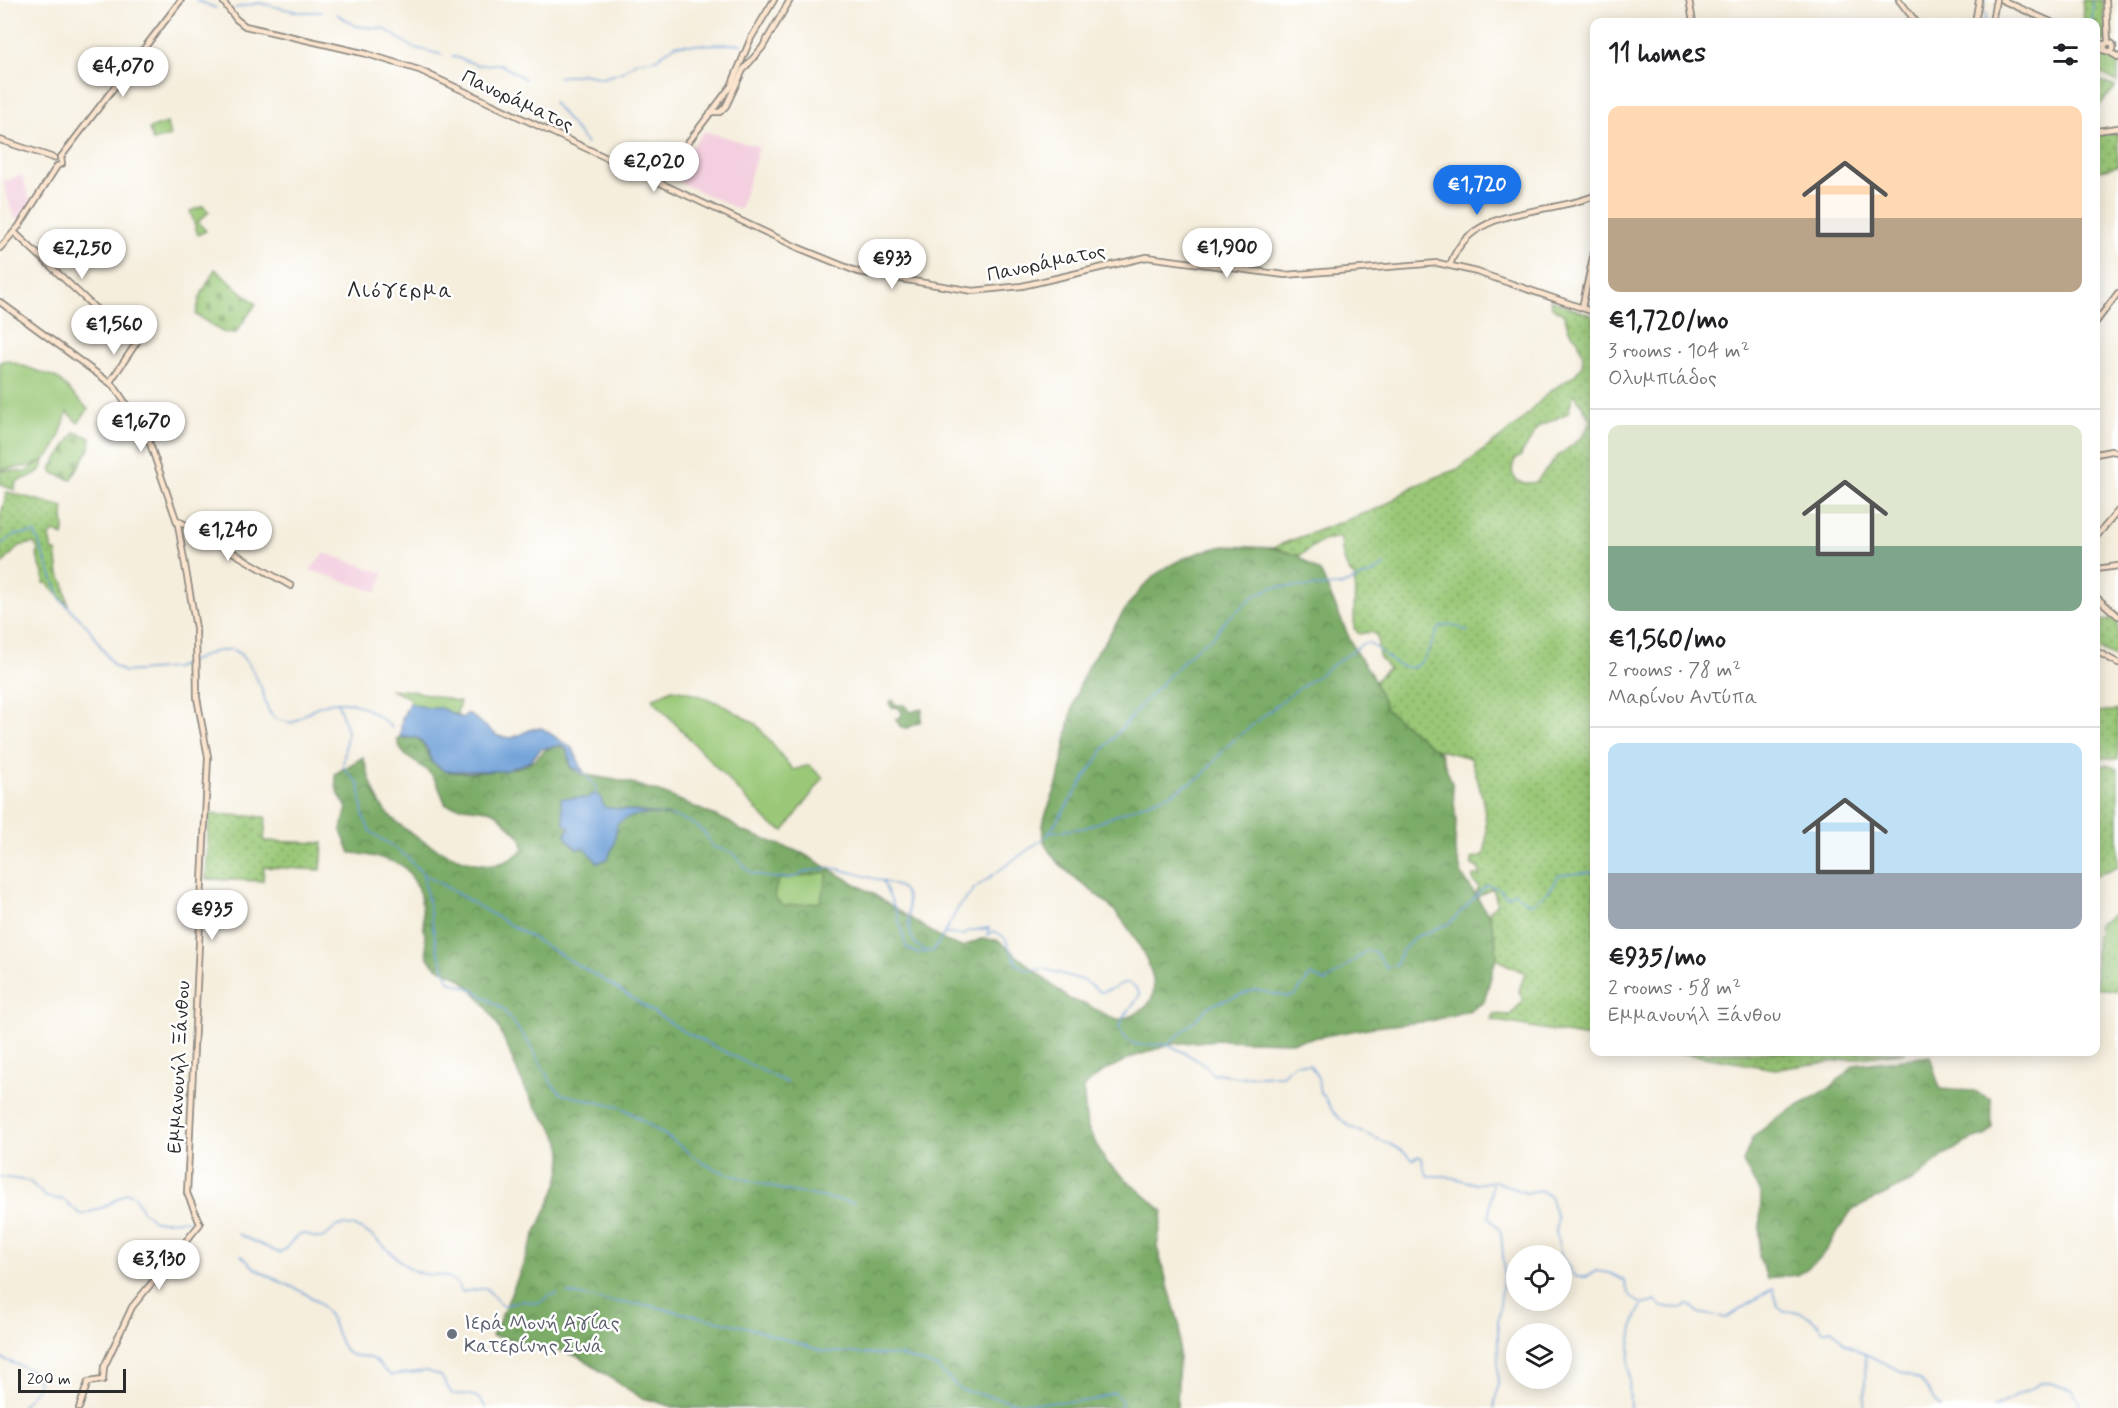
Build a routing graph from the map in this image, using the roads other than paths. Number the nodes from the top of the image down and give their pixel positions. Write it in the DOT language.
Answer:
graph roads {
  1 [pos="179,0"];
  2 [pos="220,0"];
  3 [pos="774,0"];
  4 [pos="790,0"];
  5 [pos="1689,0"];
  6 [pos="1899,0"];
  7 [pos="1979,0"];
  8 [pos="1996,0"];
  9 [pos="2002,0"];
  10 [pos="2106,0"];
  11 [pos="1692,18"];
  12 [pos="1913,18"];
  13 [pos="1976,18"];
  14 [pos="1993,18"];
  15 [pos="2042,18"];
  16 [pos="2109,44"];
  17 [pos="2100,45"];
  18 [pos="2100,48"];
  19 [pos="2107,51"];
  20 [pos="2118,51"];
  21 [pos="2118,57"];
  22 [pos="712,112"];
  23 [pos="2118,128"];
  24 [pos="2100,130"];
  25 [pos="0,140"];
  26 [pos="61,157"];
  27 [pos="54,158"];
  28 [pos="57,166"];
  29 [pos="658,182"];
  30 [pos="1590,197"];
  31 [pos="14,232"];
  32 [pos="0,248"];
  33 [pos="1450,265"];
  34 [pos="1590,271"];
  35 [pos="2118,293"];
  36 [pos="0,302"];
  37 [pos="1582,308"];
  38 [pos="1590,311"];
  39 [pos="2100,317"];
  40 [pos="110,382"];
  41 [pos="2118,452"];
  42 [pos="2100,454"];
  43 [pos="2118,511"];
  44 [pos="177,520"];
  45 [pos="2100,532"];
  46 [pos="2118,566"];
  47 [pos="2100,568"];
  48 [pos="291,586"];
  49 [pos="2100,600"];
  50 [pos="2118,616"];
  51 [pos="2100,653"];
  52 [pos="2118,663"];
  53 [pos="79,1408"];
  1 -- 26 [label="street"];
  2 -- 29 [label="street, Πανοράματος"];
  3 -- 22 [label="street"];
  4 -- 22 [label="street"];
  5 -- 11 [label="street"];
  6 -- 12 [label="street"];
  7 -- 13 [label="street"];
  8 -- 14 [label="street"];
  9 -- 15 [label="street"];
  10 -- 16 [label="street"];
  16 -- 17 [label="street"];
  16 -- 19 [label="street"];
  16 -- 20 [label="street"];
  18 -- 19 [label="street"];
  19 -- 21 [label="street"];
  22 -- 29 [label="street"];
  23 -- 24 [label="street"];
  25 -- 27 [label="street"];
  26 -- 27 [label="street"];
  26 -- 28 [label="street"];
  27 -- 28 [label="street"];
  28 -- 31 [label="street"];
  29 -- 33 [label="street, Πανοράματος"];
  30 -- 33 [label="street"];
  31 -- 32 [label="street"];
  31 -- 40 [label="street"];
  33 -- 37 [label="street, Πανοράματος"];
  34 -- 37 [label="street"];
  35 -- 39 [label="street"];
  36 -- 40 [label="street"];
  37 -- 38 [label="street, Πανοράματος"];
  40 -- 44 [label="street"];
  41 -- 42 [label="street"];
  43 -- 45 [label="street"];
  44 -- 48 [label="street"];
  44 -- 53 [label="street, Εμμανουήλ Ξάνθου"];
  46 -- 47 [label="street"];
  49 -- 50 [label="street"];
  51 -- 52 [label="street"];
}
